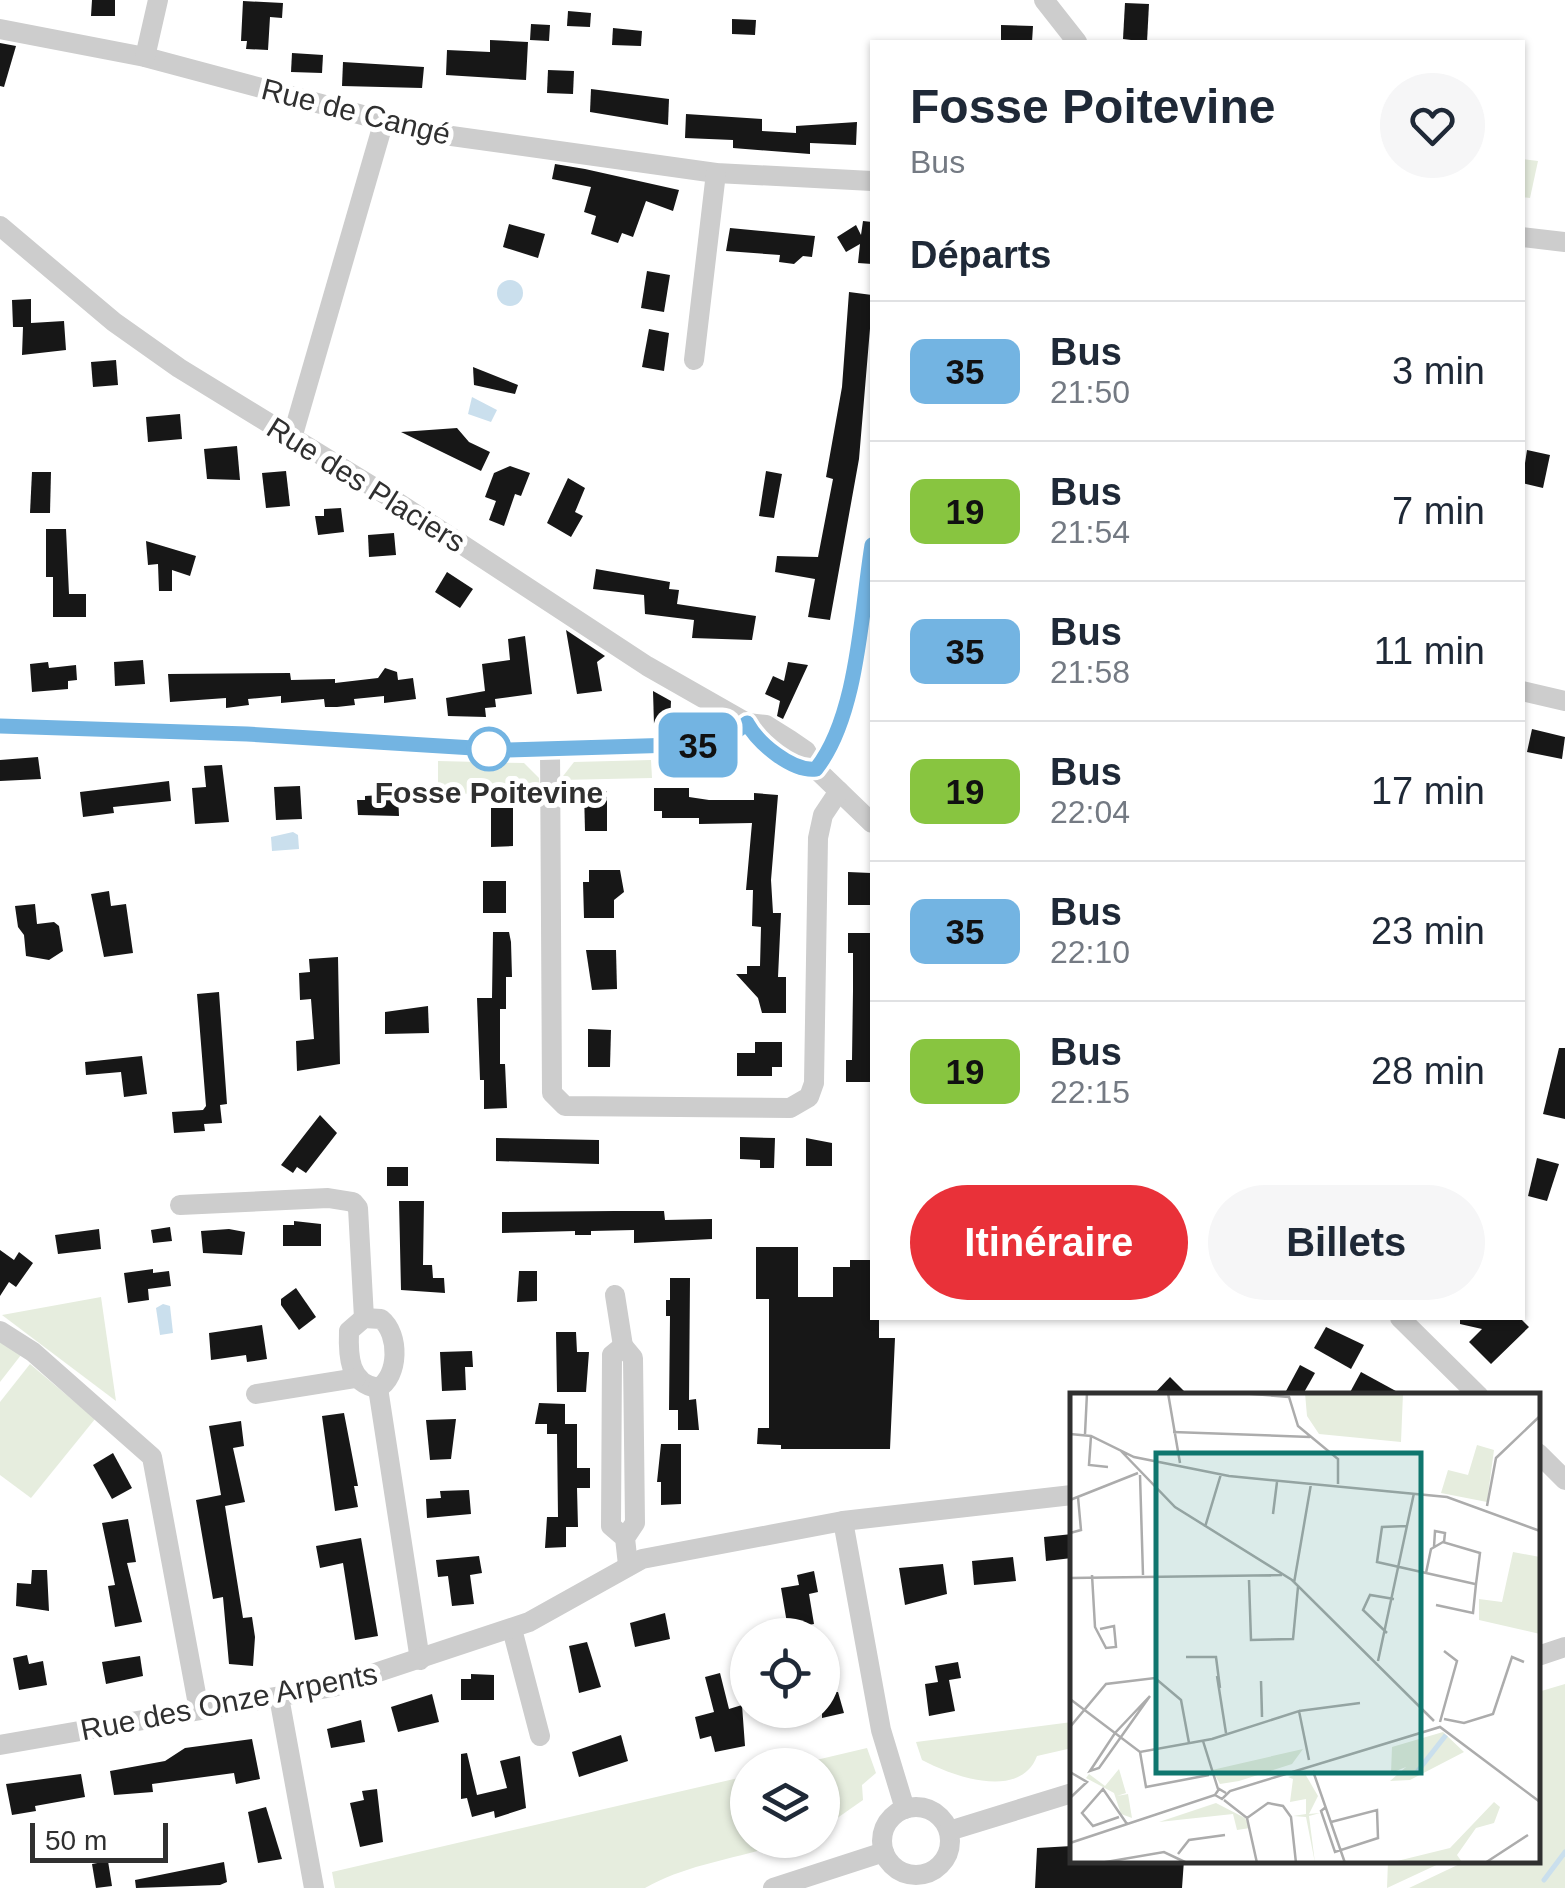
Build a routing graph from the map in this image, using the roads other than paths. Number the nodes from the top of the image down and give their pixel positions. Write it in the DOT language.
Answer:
graph roads {
  1 [pos="158,0"];
  2 [pos="1044,0"];
  3 [pos="0,29"];
  4 [pos="1076,40"];
  5 [pos="144,57"];
  6 [pos="383,124"];
  7 [pos="716,173"];
  8 [pos="870,181"];
  9 [pos="0,226"];
  10 [pos="1525,242"];
  11 [pos="1565,242"];
  12 [pos="694,360"];
  13 [pos="292,438"];
  14 [pos="870,557"];
  15 [pos="1525,692"];
  16 [pos="1565,700"];
  17 [pos="747,723"];
  18 [pos="0,726"];
  19 [pos="550,750"];
  20 [pos="816,769"];
  21 [pos="839,791"];
  22 [pos="870,821"];
  23 [pos="180,1205"];
  24 [pos="615,1295"];
  25 [pos="364,1318"];
  26 [pos="1402,1320"];
  27 [pos="0,1331"];
  28 [pos="356,1378"];
  29 [pos="378,1388"];
  30 [pos="1476,1393"];
  31 [pos="256,1394"];
  32 [pos="1540,1455"];
  33 [pos="1565,1480"];
  34 [pos="1070,1495"];
  35 [pos="843,1521"];
  36 [pos="628,1565"];
  37 [pos="512,1629"];
  38 [pos="1565,1648"];
  39 [pos="1540,1655"];
  40 [pos="420,1660"];
  41 [pos="278,1697"];
  42 [pos="200,1710"];
  43 [pos="540,1736"];
  44 [pos="0,1745"];
  45 [pos="1070,1794"];
  46 [pos="905,1809"];
  47 [pos="949,1832"];
  48 [pos="884,1852"];
  49 [pos="929,1881"];
  50 [pos="314,1888"];
  51 [pos="773,1888"];
  1 -- 5 [label="street"];
  2 -- 4 [label="street"];
  3 -- 5 [label="street, Rue de Cangé"];
  5 -- 6 [label="street, Rue de Cangé"];
  6 -- 7 [label="street, Rue de Cangé"];
  6 -- 13 [label="street"];
  7 -- 8 [label="street, Rue de Cangé"];
  7 -- 12 [label="street"];
  9 -- 13 [label="street, Rue des Placiers"];
  10 -- 11 [label="street"];
  13 -- 17 [label="street, Rue des Placiers"];
  14 -- 20 [label="street"];
  15 -- 16 [label="street"];
  17 -- 19 [label="street"];
  17 -- 20 [label="street, Rue des Placiers"];
  18 -- 19 [label="street"];
  19 -- 21 [label="street"];
  20 -- 21 [label="street, Rue des Placiers"];
  21 -- 22 [label="street, Rue des Placiers"];
  23 -- 25 [label="street"];
  24 -- 36 [label="street"];
  25 -- 28 [label="street"];
  25 -- 29 [label="street"];
  26 -- 30 [label="street"];
  27 -- 42 [label="street"];
  28 -- 29 [label="street"];
  28 -- 31 [label="street"];
  29 -- 40 [label="street"];
  32 -- 33 [label="street"];
  34 -- 35 [label="street, Rue des Onze Arpents"];
  35 -- 36 [label="street, Rue des Onze Arpents"];
  35 -- 46 [label="street"];
  36 -- 37 [label="street, Rue des Onze Arpents"];
  37 -- 40 [label="street, Rue des Onze Arpents"];
  37 -- 43 [label="street"];
  38 -- 39 [label="street"];
  40 -- 41 [label="street, Rue des Onze Arpents"];
  41 -- 42 [label="street, Rue des Onze Arpents"];
  41 -- 50 [label="street"];
  42 -- 44 [label="street, Rue des Onze Arpents"];
  45 -- 47 [label="street"];
  46 -- 47 [label="street"];
  46 -- 48 [label="street"];
  47 -- 49 [label="street"];
  48 -- 49 [label="street"];
  48 -- 51 [label="street"];
}
